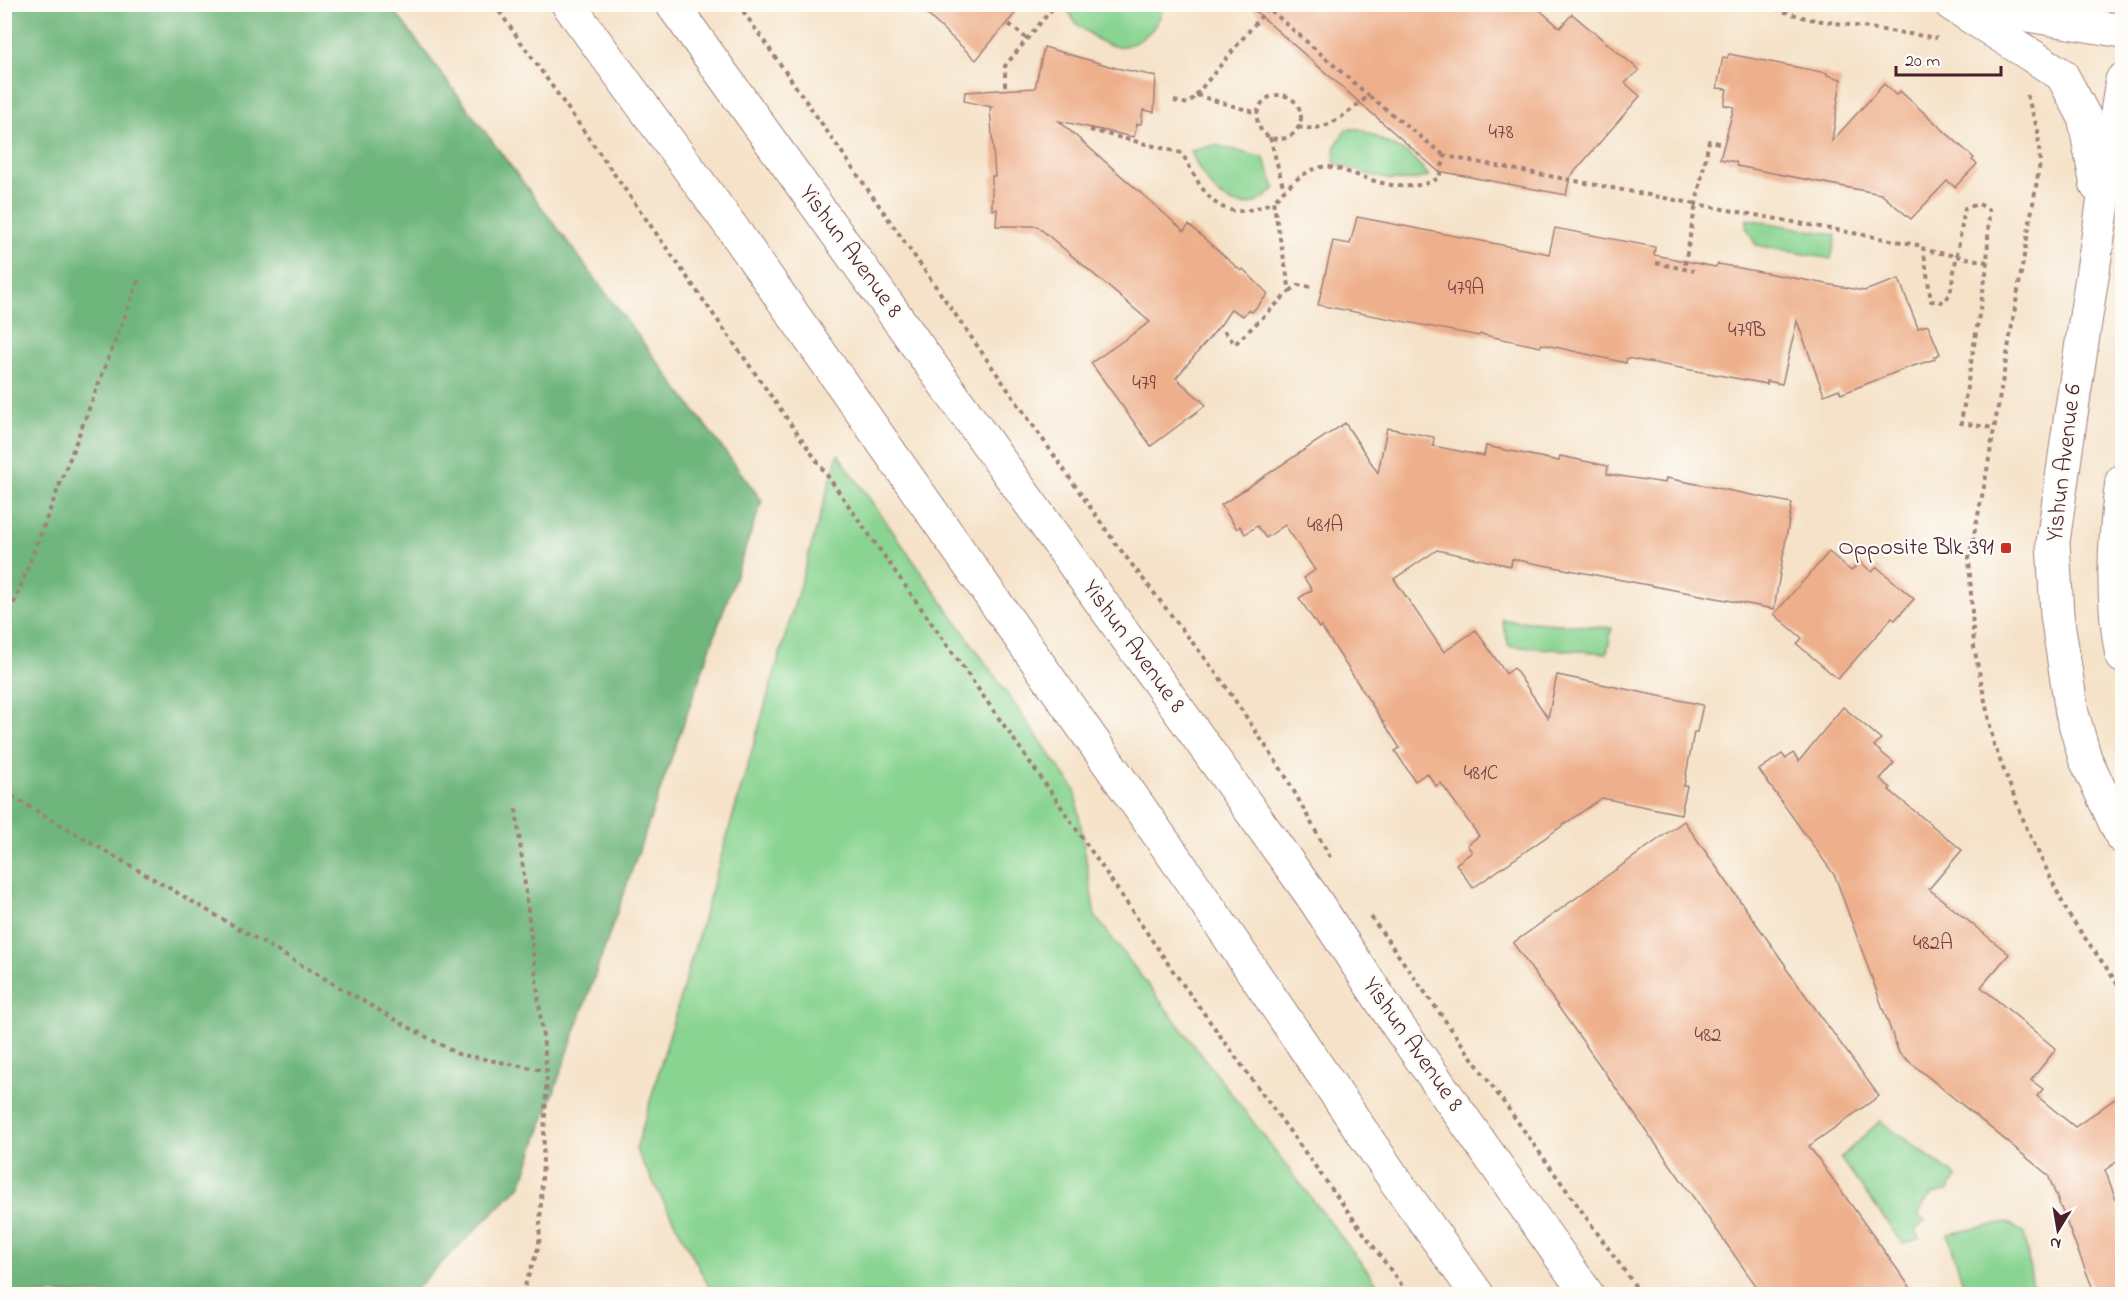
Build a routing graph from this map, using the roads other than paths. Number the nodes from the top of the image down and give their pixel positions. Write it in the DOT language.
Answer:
graph roads {
  1 [pos="568,4"];
  2 [pos="672,4"];
  3 [pos="1951,4"];
  4 [pos="1964,4"];
  5 [pos="2122,31"];
  6 [pos="2122,80"];
  7 [pos="2102,211"];
  8 [pos="2122,481"];
  9 [pos="2122,656"];
  10 [pos="2122,837"];
  11 [pos="1477,1294"];
  12 [pos="1587,1294"];
  1 -- 11 [label="main road"];
  2 -- 12 [label="main road, Yishun Avenue 8"];
  3 -- 7 [label="main road"];
  4 -- 5 [label="main road"];
  6 -- 7 [label="main road, Yishun Avenue 6"];
  7 -- 10 [label="main road, Yishun Avenue 6"];
  8 -- 9 [label="main road"];
}
